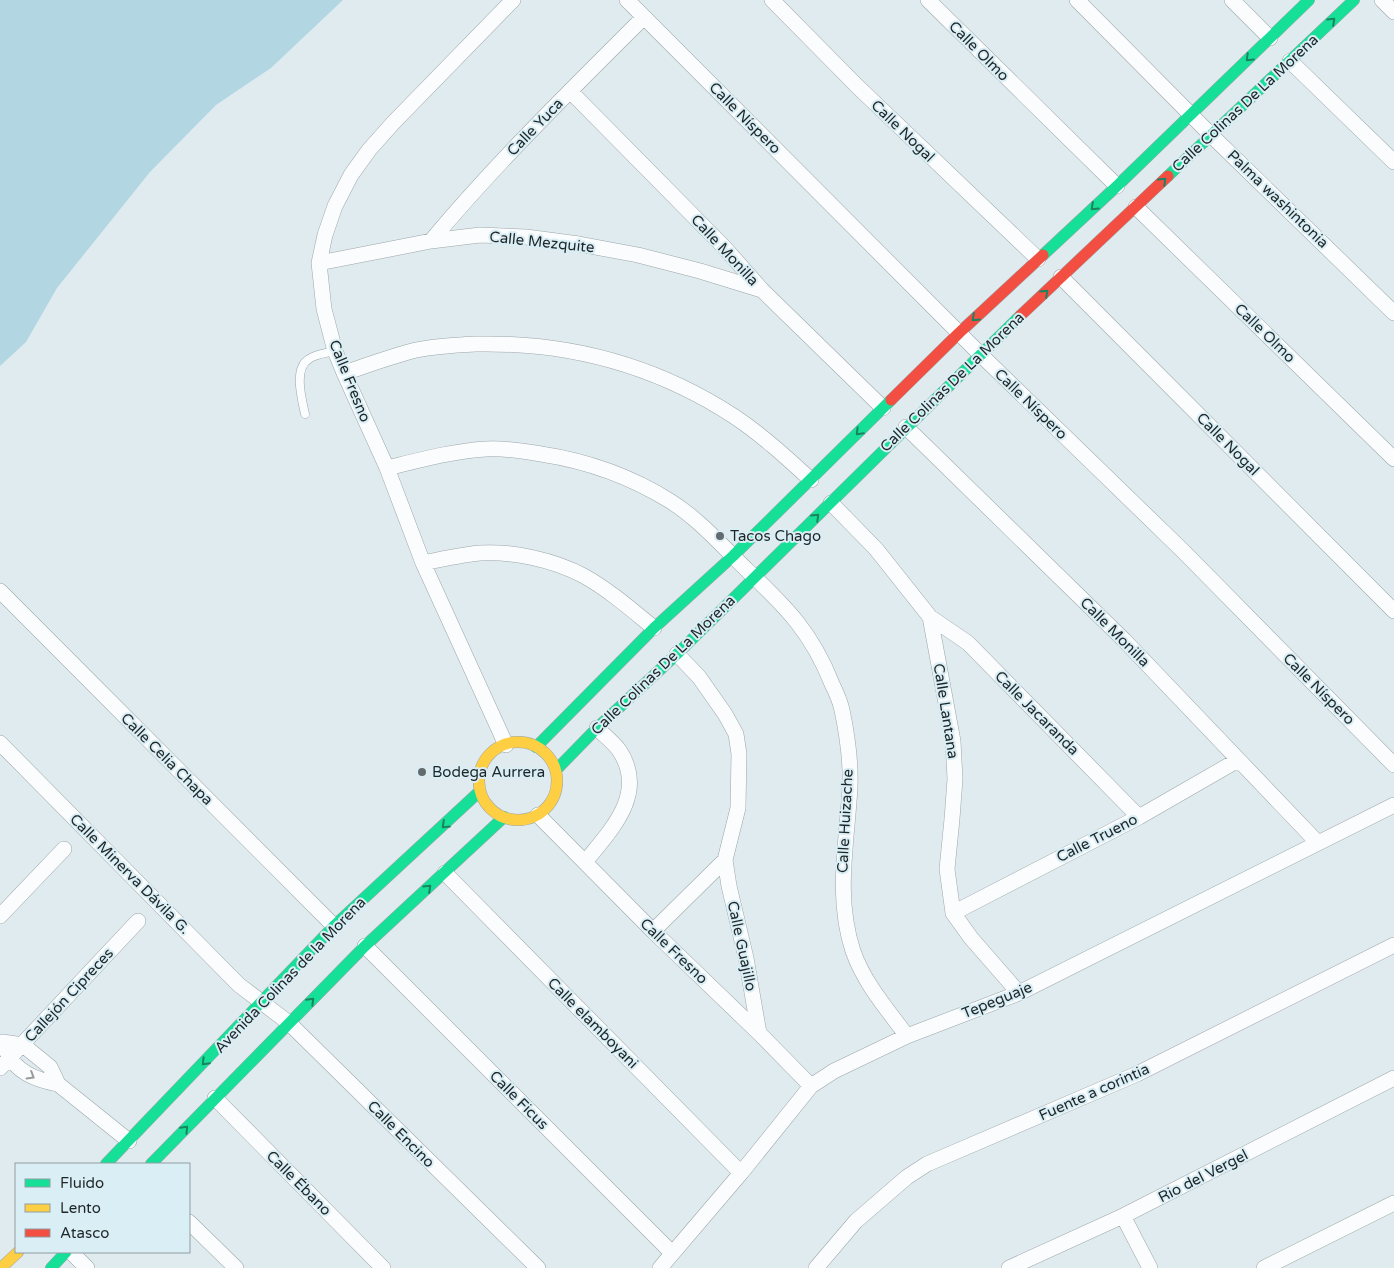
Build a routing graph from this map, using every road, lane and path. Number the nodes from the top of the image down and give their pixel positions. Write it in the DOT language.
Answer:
graph roads {
  1 [pos="513,0"];
  2 [pos="627,0"];
  3 [pos="772,0"];
  4 [pos="928,0"];
  5 [pos="1077,0"];
  6 [pos="1232,0"];
  7 [pos="1309,0"];
  8 [pos="1354,0"];
  9 [pos="1382,0"];
  10 [pos="1394,12"];
  11 [pos="644,17"];
  12 [pos="1270,38"];
  13 [pos="1290,61"];
  14 [pos="570,91"];
  15 [pos="1191,114"];
  16 [pos="1212,135"];
  17 [pos="1394,162"];
  18 [pos="1116,186"];
  19 [pos="1136,207"];
  20 [pos="431,241"];
  21 [pos="1038,259"];
  22 [pos="319,263"];
  23 [pos="1061,277"];
  24 [pos="762,290"];
  25 [pos="1394,313"];
  26 [pos="959,333"];
  27 [pos="335,351"];
  28 [pos="980,354"];
  29 [pos="344,373"];
  30 [pos="883,408"];
  31 [pos="305,414"];
  32 [pos="906,427"];
  33 [pos="1394,459"];
  34 [pos="387,468"];
  35 [pos="811,480"];
  36 [pos="831,503"];
  37 [pos="733,556"];
  38 [pos="423,563"];
  39 [pos="754,576"];
  40 [pos="0,591"];
  41 [pos="1394,611"];
  42 [pos="930,618"];
  43 [pos="654,628"];
  44 [pos="677,654"];
  45 [pos="597,728"];
  46 [pos="0,743"];
  47 [pos="506,744"];
  48 [pos="536,747"];
  49 [pos="1238,760"];
  50 [pos="1394,765"];
  51 [pos="556,770"];
  52 [pos="480,792"];
  53 [pos="1394,805"];
  54 [pos="538,815"];
  55 [pos="1139,816"];
  56 [pos="504,817"];
  57 [pos="1318,842"];
  58 [pos="64,849"];
  59 [pos="725,860"];
  60 [pos="585,862"];
  61 [pos="445,873"];
  62 [pos="954,913"];
  63 [pos="0,916"];
  64 [pos="138,921"];
  65 [pos="334,926"];
  66 [pos="653,931"];
  67 [pos="1394,945"];
  68 [pos="365,946"];
  69 [pos="1019,992"];
  70 [pos="262,1002"];
  71 [pos="289,1023"];
  72 [pos="759,1033"];
  73 [pos="907,1036"];
  74 [pos="1,1041"];
  75 [pos="23,1045"];
  76 [pos="5,1063"];
  77 [pos="1394,1078"];
  78 [pos="58,1084"];
  79 [pos="811,1086"];
  80 [pos="215,1098"];
  81 [pos="129,1141"];
  82 [pos="107,1163"];
  83 [pos="152,1163"];
  84 [pos="741,1173"];
  85 [pos="1394,1203"];
  86 [pos="1124,1216"];
  87 [pos="190,1223"];
  88 [pos="17,1253"];
  89 [pos="65,1253"];
  90 [pos="72,1253"];
  91 [pos="672,1253"];
  92 [pos="1,1268"];
  93 [pos="51,1268"];
  94 [pos="87,1268"];
  95 [pos="236,1268"];
  96 [pos="384,1268"];
  97 [pos="538,1268"];
  98 [pos="660,1268"];
  99 [pos="816,1268"];
  100 [pos="1010,1268"];
  101 [pos="1150,1268"];
  102 [pos="1264,1268"];
  1 -- 22 [label="street, Calle Fresno"];
  2 -- 11 [label="street, Calle Níspero"];
  3 -- 21 [label="street, Calle Nogal"];
  4 -- 18 [label="street, Calle Olmo"];
  5 -- 15 [label="street, Palma washintonia"];
  6 -- 12 [label="street"];
  7 -- 12 [label="street, Calle Colinas De La Morena"];
  13 -- 8 [label="street, Calle Colinas De La Morena, one-way"];
  9 -- 10 [label="street"];
  11 -- 14 [label="street, Calle Yuca"];
  11 -- 26 [label="street, Calle Níspero"];
  12 -- 15 [label="street, Calle Colinas De La Morena, one-way"];
  13 -- 16 [label="street, Calle Colinas De La Morena"];
  13 -- 17 [label="street"];
  14 -- 20 [label="street, Calle Yuca"];
  14 -- 24 [label="street, Calle Monilla"];
  15 -- 16 [label="street, Palma washintonia"];
  15 -- 18 [label="street, Calle Colinas De La Morena"];
  19 -- 16 [label="street, Calle Colinas De La Morena, one-way"];
  16 -- 25 [label="street, Palma washintonia"];
  18 -- 21 [label="street, Calle Colinas De La Morena, one-way"];
  19 -- 23 [label="street, Calle Colinas De La Morena"];
  19 -- 33 [label="street, Calle Olmo"];
  20 -- 22 [label="street, Calle Mezquite"];
  20 -- 24 [label="street, Calle Mezquite"];
  21 -- 26 [label="street, Calle Colinas De La Morena, one-way"];
  22 -- 27 [label="street, Calle Fresno"];
  28 -- 23 [label="street, Calle Colinas De La Morena, one-way"];
  23 -- 41 [label="street, Calle Nogal"];
  24 -- 30 [label="street, Calle Monilla"];
  26 -- 28 [label="street, Calle Níspero"];
  26 -- 30 [label="street, Calle Colinas De La Morena"];
  27 -- 29 [label="street, Calle Fresno"];
  27 -- 31 [label="lane"];
  28 -- 32 [label="street, Calle Colinas De La Morena"];
  28 -- 50 [label="street, Calle Níspero"];
  29 -- 34 [label="street, Calle Fresno"];
  29 -- 35 [label="street"];
  30 -- 35 [label="street, Calle Colinas De La Morena, one-way"];
  32 -- 36 [label="street, Calle Colinas De La Morena"];
  32 -- 49 [label="street, Calle Monilla"];
  34 -- 37 [label="street, Calle Huizache"];
  34 -- 38 [label="street, Calle Fresno"];
  35 -- 37 [label="street, Calle Colinas De La Morena"];
  39 -- 36 [label="street, Calle Colinas De La Morena, one-way"];
  36 -- 42 [label="street, Calle Lantana"];
  37 -- 39 [label="street, Calle Huizache"];
  37 -- 43 [label="street, Calle Colinas De La Morena"];
  38 -- 43 [label="street"];
  38 -- 47 [label="street, Calle Fresno"];
  39 -- 44 [label="street, Calle Colinas De La Morena"];
  39 -- 73 [label="street, Calle Huizache"];
  40 -- 65 [label="street, Calle Celia Chapa"];
  42 -- 55 [label="street, Calle Jacaranda"];
  42 -- 62 [label="street, Calle Lantana"];
  43 -- 48 [label="street, Calle Colinas De La Morena"];
  44 -- 45 [label="street, Calle Colinas De La Morena"];
  44 -- 59 [label="street, Calle Guajillo"];
  45 -- 51 [label="street, Calle Colinas De La Morena"];
  45 -- 60 [label="street"];
  46 -- 70 [label="street, Calle Minerva Dávila G."];
  47 -- 48 [label="street"];
  47 -- 52 [label="street"];
  48 -- 51 [label="street"];
  49 -- 55 [label="street, Calle Trueno"];
  49 -- 57 [label="street, Calle Monilla"];
  51 -- 54 [label="street"];
  52 -- 56 [label="street"];
  52 -- 65 [label="street, Avenida Colinas de la Morena, one-way"];
  53 -- 57 [label="street, Tepeguaje"];
  54 -- 56 [label="street"];
  54 -- 60 [label="street, Calle Fresno"];
  55 -- 62 [label="street, Calle Trueno"];
  56 -- 61 [label="street"];
  57 -- 69 [label="street, Tepeguaje"];
  58 -- 63 [label="street"];
  59 -- 66 [label="street"];
  59 -- 72 [label="street, Calle Guajillo"];
  60 -- 66 [label="street, Calle Fresno"];
  68 -- 61 [label="street, one-way"];
  61 -- 84 [label="street, Calle elamboyani"];
  62 -- 69 [label="street, Calle Lantana"];
  64 -- 75 [label="street, Callejón Cipreces"];
  65 -- 70 [label="street, Avenida Colinas de la Morena"];
  66 -- 72 [label="street, Calle Fresno"];
  67 -- 99 [label="street, Fuente a corintia"];
  71 -- 68 [label="street, one-way"];
  68 -- 91 [label="street, Calle Ficus"];
  69 -- 73 [label="street, Tepeguaje"];
  70 -- 71 [label="street, Calle Encino"];
  70 -- 81 [label="street, Avenida Colinas de la Morena, one-way"];
  71 -- 80 [label="street"];
  71 -- 97 [label="street, Calle Encino"];
  72 -- 79 [label="street, Calle Fresno"];
  73 -- 79 [label="street, Tepeguaje"];
  74 -- 75 [label="street"];
  74 -- 76 [label="street"];
  75 -- 76 [label="street, Callejón Cipreces"];
  75 -- 78 [label="street"];
  76 -- 78 [label="street, one-way"];
  77 -- 86 [label="street, Rio del Vergel"];
  78 -- 81 [label="street"];
  79 -- 84 [label="street, Tepeguaje"];
  83 -- 80 [label="street, one-way"];
  80 -- 96 [label="street, Calle Ébano"];
  81 -- 82 [label="street, Avenida Colinas de la Morena"];
  84 -- 91 [label="street, Tepeguaje"];
  85 -- 102 [label="street"];
  86 -- 100 [label="street, Rio del Vergel"];
  86 -- 101 [label="street"];
  87 -- 95 [label="street"];
  88 -- 92 [label="street"];
  89 -- 93 [label="street"];
  90 -- 94 [label="street"];
  91 -- 98 [label="street, Tepeguaje"];
}
